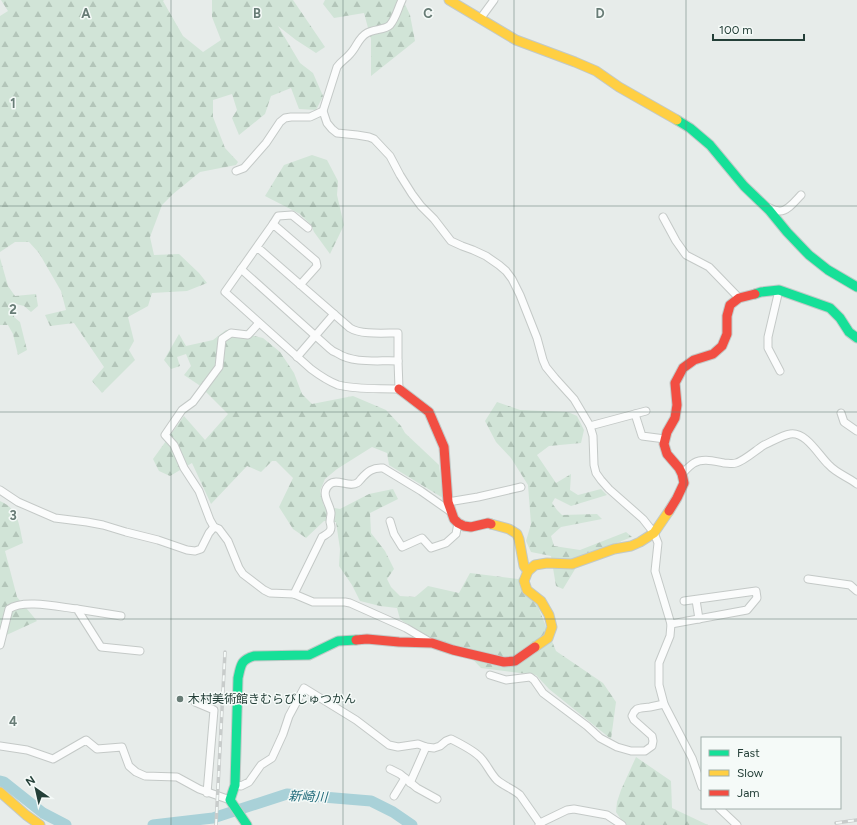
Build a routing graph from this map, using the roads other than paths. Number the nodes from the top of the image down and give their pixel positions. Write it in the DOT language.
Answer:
graph roads {
  1 [pos="402,0"];
  2 [pos="449,0"];
  3 [pos="494,0"];
  4 [pos="480,18"];
  5 [pos="323,111"];
  6 [pos="236,171"];
  7 [pos="801,195"];
  8 [pos="769,210"];
  9 [pos="663,217"];
  10 [pos="273,224"];
  11 [pos="308,228"];
  12 [pos="257,247"];
  13 [pos="241,269"];
  14 [pos="300,284"];
  15 [pos="857,288"];
  16 [pos="779,290"];
  17 [pos="739,298"];
  18 [pos="334,314"];
  19 [pos="259,323"];
  20 [pos="315,336"];
  21 [pos="857,338"];
  22 [pos="296,356"];
  23 [pos="398,361"];
  24 [pos="780,371"];
  25 [pos="399,389"];
  26 [pos="646,411"];
  27 [pos="841,412"];
  28 [pos="635,414"];
  29 [pos="590,426"];
  30 [pos="857,431"];
  31 [pos="664,439"];
  32 [pos="682,474"];
  33 [pos="857,484"];
  34 [pos="520,486"];
  35 [pos="0,490"];
  36 [pos="448,502"];
  37 [pos="451,512"];
  38 [pos="390,521"];
  39 [pos="458,523"];
  40 [pos="214,527"];
  41 [pos="654,533"];
  42 [pos="528,571"];
  43 [pos="808,579"];
  44 [pos="857,591"];
  45 [pos="294,594"];
  46 [pos="696,600"];
  47 [pos="684,601"];
  48 [pos="77,609"];
  49 [pos="121,616"];
  50 [pos="699,619"];
  51 [pos="671,624"];
  52 [pos="432,643"];
  53 [pos="0,644"];
  54 [pos="140,651"];
  55 [pos="490,675"];
  56 [pos="195,702"];
  57 [pos="664,704"];
  58 [pos="0,746"];
  59 [pos="426,747"];
  60 [pos="390,769"];
  61 [pos="408,780"];
  62 [pos="701,784"];
  63 [pos="235,785"];
  64 [pos="0,793"];
  65 [pos="207,793"];
  66 [pos="394,796"];
  67 [pos="437,799"];
  68 [pos="231,802"];
  69 [pos="720,809"];
  70 [pos="540,824"];
  71 [pos="40,825"];
  72 [pos="247,825"];
  73 [pos="622,825"];
  74 [pos="737,825"];
  1 -- 5 [label="street"];
  2 -- 4 [label="street"];
  3 -- 4 [label="street"];
  4 -- 8 [label="street"];
  5 -- 6 [label="street"];
  5 -- 29 [label="street"];
  7 -- 8 [label="street"];
  8 -- 15 [label="street"];
  9 -- 17 [label="street"];
  10 -- 11 [label="street"];
  10 -- 12 [label="street"];
  10 -- 14 [label="street"];
  12 -- 13 [label="street"];
  12 -- 14 [label="street"];
  13 -- 19 [label="street"];
  13 -- 20 [label="street"];
  14 -- 18 [label="street"];
  16 -- 17 [label="street"];
  16 -- 21 [label="street"];
  16 -- 24 [label="street"];
  17 -- 31 [label="street"];
  18 -- 20 [label="street"];
  18 -- 23 [label="street"];
  19 -- 22 [label="street"];
  19 -- 40 [label="street"];
  20 -- 22 [label="street"];
  20 -- 23 [label="street"];
  22 -- 25 [label="street"];
  23 -- 25 [label="street"];
  25 -- 36 [label="street"];
  26 -- 28 [label="street"];
  27 -- 30 [label="street"];
  28 -- 29 [label="street"];
  28 -- 31 [label="street"];
  29 -- 41 [label="street"];
  31 -- 32 [label="street"];
  32 -- 33 [label="street"];
  32 -- 41 [label="street"];
  34 -- 36 [label="street"];
  35 -- 40 [label="street"];
  36 -- 37 [label="street"];
  37 -- 39 [label="street"];
  37 -- 45 [label="street"];
  38 -- 39 [label="street"];
  39 -- 42 [label="street"];
  40 -- 45 [label="street"];
  41 -- 42 [label="street"];
  41 -- 51 [label="street"];
  42 -- 52 [label="street"];
  43 -- 44 [label="street"];
  45 -- 52 [label="street"];
  46 -- 47 [label="street"];
  46 -- 50 [label="street"];
  46 -- 50 [label="street"];
  48 -- 49 [label="street"];
  48 -- 53 [label="street"];
  48 -- 54 [label="street"];
  50 -- 51 [label="street"];
  51 -- 57 [label="street"];
  52 -- 63 [label="street"];
  55 -- 57 [label="street"];
  56 -- 65 [label="street"];
  57 -- 62 [label="street"];
  58 -- 65 [label="street"];
  59 -- 61 [label="street"];
  59 -- 63 [label="street"];
  59 -- 70 [label="street"];
  60 -- 61 [label="street"];
  61 -- 66 [label="street"];
  61 -- 67 [label="street"];
  63 -- 68 [label="street"];
  64 -- 71 [label="street"];
  65 -- 68 [label="street"];
  68 -- 72 [label="street"];
  69 -- 74 [label="street"];
  70 -- 73 [label="street"];
}
